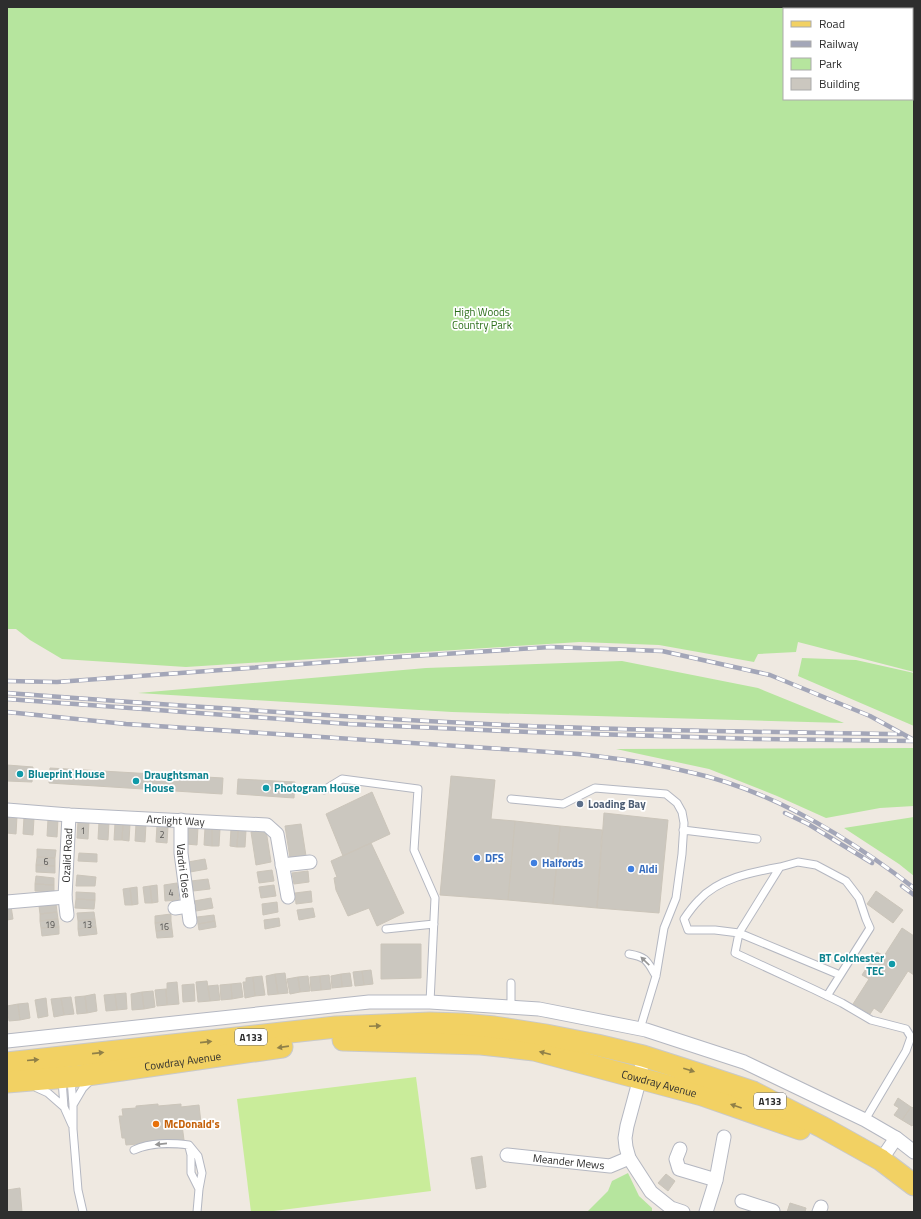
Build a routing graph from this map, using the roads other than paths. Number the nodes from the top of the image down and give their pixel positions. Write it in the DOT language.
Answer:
graph roads {
  1 [pos="324,790"];
  2 [pos="511,799"];
  3 [pos="7,810"];
  4 [pos="69,815"];
  5 [pos="181,820"];
  6 [pos="683,830"];
  7 [pos="757,839"];
  8 [pos="310,862"];
  9 [pos="282,865"];
  10 [pos="780,867"];
  11 [pos="65,897"];
  12 [pos="288,897"];
  13 [pos="7,902"];
  14 [pos="67,915"];
  15 [pos="190,921"];
  16 [pos="434,924"];
  17 [pos="386,929"];
  18 [pos="739,933"];
  19 [pos="629,954"];
  20 [pos="840,975"];
  21 [pos="656,976"];
  22 [pos="511,983"];
  23 [pos="827,996"];
  24 [pos="430,1002"];
  25 [pos="511,1007"];
  26 [pos="640,1029"];
  27 [pos="430,1033"];
  28 [pos="7,1041"];
  29 [pos="643,1056"];
  30 [pos="7,1063"];
  31 [pos="63,1069"];
  32 [pos="97,1074"];
  33 [pos="640,1078"];
  34 [pos="28,1081"];
  35 [pos="7,1082"];
  36 [pos="829,1104"];
  37 [pos="73,1105"];
  38 [pos="64,1107"];
  39 [pos="865,1120"];
  40 [pos="822,1127"];
  41 [pos="73,1129"];
  42 [pos="724,1137"];
  43 [pos="896,1138"];
  44 [pos="189,1145"];
  45 [pos="680,1149"];
  46 [pos="134,1150"];
  47 [pos="914,1152"];
  48 [pos="507,1155"];
  49 [pos="629,1158"];
  50 [pos="881,1160"];
  51 [pos="716,1180"];
  52 [pos="914,1185"];
  53 [pos="199,1189"];
  54 [pos="742,1202"];
  55 [pos="758,1209"];
  56 [pos="773,1211"];
  57 [pos="83,1212"];
  58 [pos="197,1212"];
  59 [pos="683,1212"];
  60 [pos="706,1212"];
  1 -- 16 [label="lane"];
  2 -- 6 [label="lane"];
  3 -- 4 [label="street, Arclight Way"];
  4 -- 5 [label="street, Arclight Way"];
  4 -- 11 [label="street, Ozalid Road"];
  5 -- 9 [label="street, Arclight Way"];
  5 -- 15 [label="street, Vardri Close"];
  6 -- 7 [label="lane"];
  6 -- 21 [label="lane"];
  8 -- 9 [label="street"];
  9 -- 12 [label="street, Arclight Way"];
  10 -- 18 [label="lane"];
  10 -- 18 [label="lane"];
  10 -- 20 [label="lane"];
  11 -- 13 [label="street, Ozalid Road"];
  11 -- 14 [label="street, Ozalid Road"];
  16 -- 17 [label="lane"];
  16 -- 24 [label="lane"];
  18 -- 20 [label="lane"];
  18 -- 23 [label="lane"];
  21 -- 19 [label="lane, one-way"];
  20 -- 23 [label="lane"];
  21 -- 26 [label="lane"];
  22 -- 25 [label="lane"];
  23 -- 39 [label="lane"];
  24 -- 25 [label="street"];
  24 -- 27 [label="street"];
  24 -- 28 [label="street"];
  25 -- 26 [label="street"];
  26 -- 36 [label="street"];
  27 -- 29 [label="main road, Cowdray Avenue / A133"];
  31 -- 27 [label="main road, Cowdray Avenue / A133, one-way"];
  27 -- 32 [label="main road, Cowdray Avenue / A133, one-way"];
  33 -- 27 [label="main road, Cowdray Avenue / A133, one-way"];
  29 -- 33 [label="street"];
  29 -- 40 [label="main road, Cowdray Avenue / A133, one-way"];
  30 -- 31 [label="main road, Cowdray Avenue / A133, one-way"];
  31 -- 32 [label="main road, Cowdray Avenue / A133"];
  31 -- 34 [label="main road, Cowdray Avenue / A133"];
  31 -- 37 [label="lane"];
  31 -- 38 [label="lane"];
  32 -- 37 [label="lane"];
  33 -- 49 [label="street"];
  50 -- 33 [label="main road, Cowdray Avenue / A133, one-way"];
  34 -- 35 [label="main road, Cowdray Avenue / A133"];
  34 -- 38 [label="lane"];
  36 -- 39 [label="street"];
  36 -- 40 [label="street"];
  37 -- 41 [label="lane"];
  38 -- 41 [label="lane"];
  39 -- 43 [label="street"];
  40 -- 50 [label="main road, Cowdray Avenue / A133"];
  41 -- 57 [label="lane"];
  42 -- 51 [label="street"];
  43 -- 47 [label="street"];
  43 -- 50 [label="street"];
  44 -- 46 [label="lane, one-way"];
  44 -- 53 [label="lane"];
  44 -- 53 [label="lane"];
  45 -- 51 [label="street"];
  48 -- 49 [label="street, Meander Mews"];
  49 -- 59 [label="street"];
  50 -- 52 [label="main road, Cowdray Avenue / A133"];
  51 -- 60 [label="street"];
  53 -- 58 [label="lane"];
  54 -- 55 [label="street"];
  55 -- 56 [label="street"];
}
